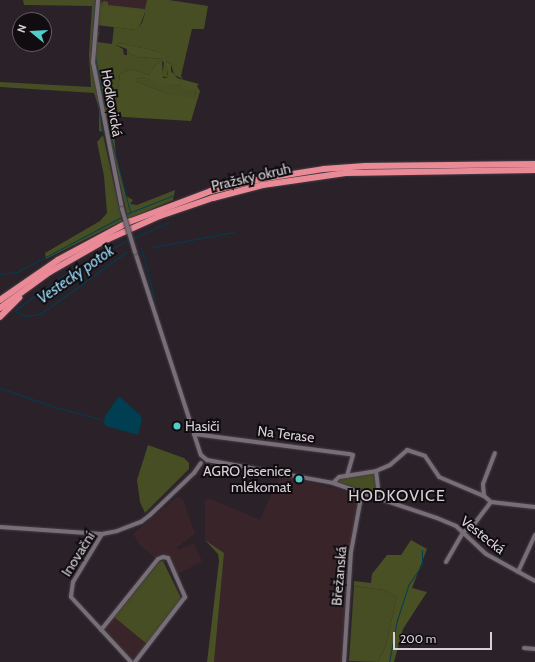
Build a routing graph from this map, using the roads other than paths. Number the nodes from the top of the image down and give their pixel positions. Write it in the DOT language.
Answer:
graph roads {
  1 [pos="98,0"];
  2 [pos="535,164"];
  3 [pos="535,170"];
  4 [pos="35,282"];
  5 [pos="0,300"];
  6 [pos="0,308"];
  7 [pos="0,317"];
  8 [pos="194,434"];
  9 [pos="495,453"];
  10 [pos="201,455"];
  11 [pos="207,460"];
  12 [pos="201,462"];
  13 [pos="376,471"];
  14 [pos="347,476"];
  15 [pos="333,483"];
  16 [pos="378,487"];
  17 [pos="362,492"];
  18 [pos="484,496"];
  19 [pos="491,502"];
  20 [pos="535,507"];
  21 [pos="0,527"];
  22 [pos="463,532"];
  23 [pos="102,534"];
  24 [pos="535,535"];
  25 [pos="446,562"];
  26 [pos="518,572"];
  27 [pos="535,581"];
  28 [pos="101,630"];
  29 [pos="524,648"];
  30 [pos="535,649"];
  31 [pos="132,662"];
  32 [pos="344,662"];
  1 -- 8 [label="street, Hodkovická, bridge"];
  2 -- 5 [label="highway, Pražský okruh"];
  3 -- 4 [label="highway, Pražský okruh"];
  4 -- 6 [label="highway, Pražský okruh"];
  4 -- 7 [label="highway"];
  8 -- 10 [label="street"];
  8 -- 14 [label="street, Na Terase"];
  9 -- 18 [label="street"];
  10 -- 11 [label="street, Vestecká"];
  10 -- 12 [label="street"];
  11 -- 12 [label="street, Vestecká"];
  11 -- 15 [label="street, Vestecká"];
  12 -- 23 [label="street, Inovační"];
  13 -- 14 [label="street"];
  13 -- 16 [label="street"];
  13 -- 18 [label="street"];
  14 -- 15 [label="street"];
  15 -- 17 [label="street, Vestecká"];
  17 -- 22 [label="street, Vestecká"];
  17 -- 32 [label="street, Břežanská"];
  18 -- 19 [label="street"];
  19 -- 20 [label="street"];
  19 -- 22 [label="street"];
  21 -- 23 [label="street"];
  22 -- 25 [label="street"];
  22 -- 26 [label="street, Vestecká"];
  23 -- 28 [label="street, Inovační"];
  24 -- 26 [label="street"];
  26 -- 27 [label="street, Vestecká"];
  28 -- 31 [label="street, Inovační"];
  28 -- 31 [label="street"];
  29 -- 30 [label="street"];
}
